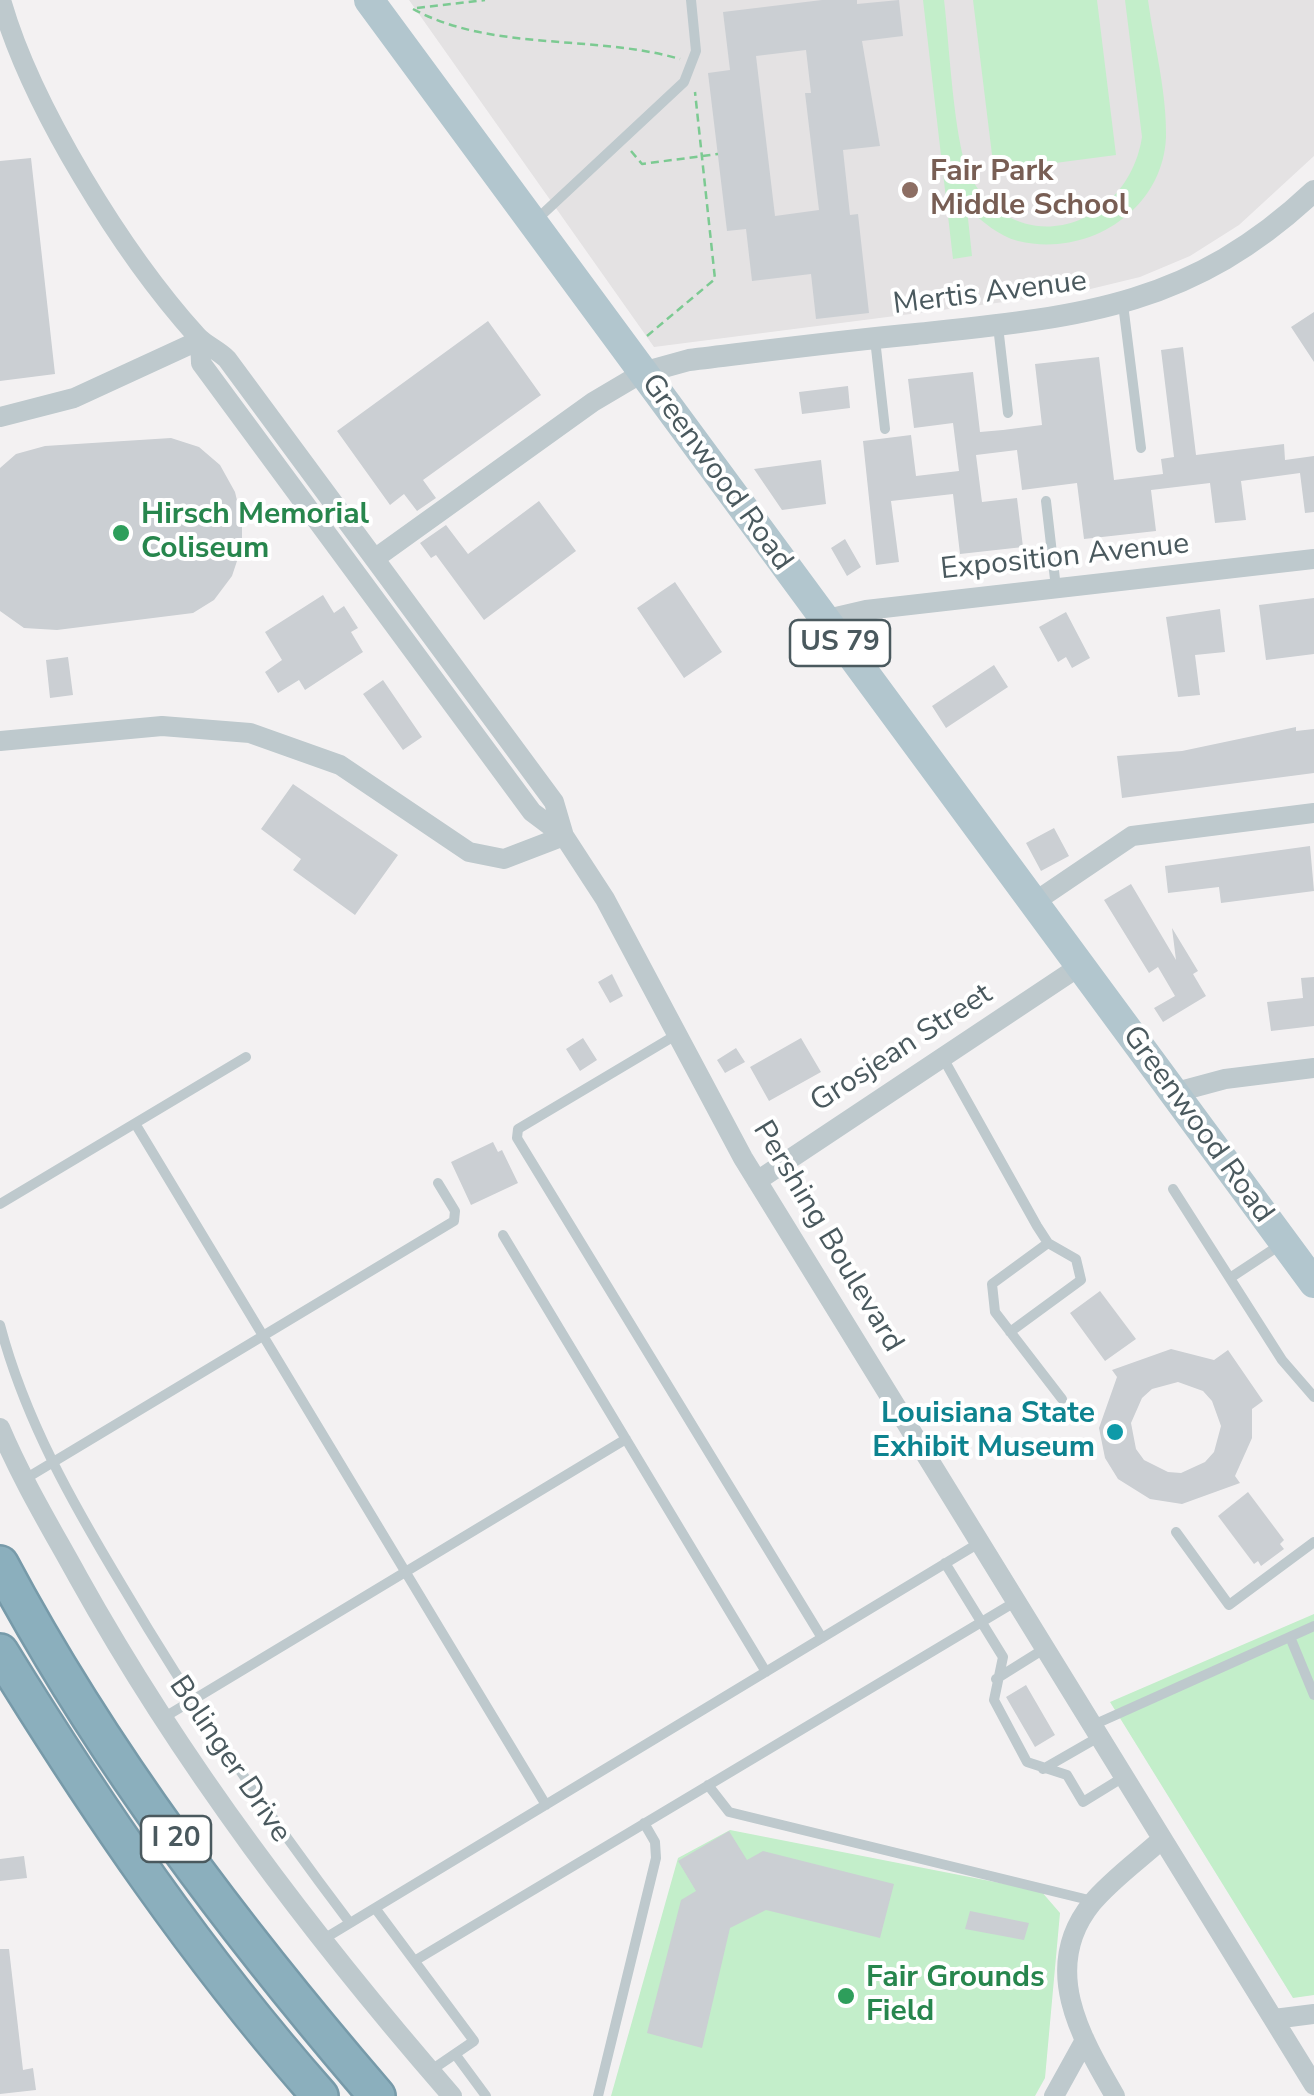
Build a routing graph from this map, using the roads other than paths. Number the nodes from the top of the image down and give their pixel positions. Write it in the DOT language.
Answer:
graph roads {
  1 [pos="2,0"];
  2 [pos="370,0"];
  3 [pos="691,0"];
  4 [pos="1314,190"];
  5 [pos="531,224"];
  6 [pos="1124,304"];
  7 [pos="998,325"];
  8 [pos="875,338"];
  9 [pos="200,340"];
  10 [pos="642,373"];
  11 [pos="1008,412"];
  12 [pos="0,416"];
  13 [pos="885,430"];
  14 [pos="1141,448"];
  15 [pos="1046,501"];
  16 [pos="376,556"];
  17 [pos="1314,560"];
  18 [pos="1056,589"];
  19 [pos="823,620"];
  20 [pos="0,741"];
  21 [pos="1314,813"];
  22 [pos="564,836"];
  23 [pos="1033,903"];
  24 [pos="1080,966"];
  25 [pos="676,1035"];
  26 [pos="246,1057"];
  27 [pos="943,1058"];
  28 [pos="1314,1068"];
  29 [pos="1174,1093"];
  30 [pos="136,1124"];
  31 [pos="757,1181"];
  32 [pos="438,1183"];
  33 [pos="1173,1189"];
  34 [pos="0,1204"];
  35 [pos="504,1234"];
  36 [pos="1048,1242"];
  37 [pos="1284,1242"];
  38 [pos="1230,1278"];
  39 [pos="1314,1283"];
  40 [pos="0,1325"];
  41 [pos="1010,1332"];
  42 [pos="261,1337"];
  43 [pos="1314,1397"];
  44 [pos="1062,1399"];
  45 [pos="0,1428"];
  46 [pos="626,1438"];
  47 [pos="52,1462"];
  48 [pos="24,1479"];
  49 [pos="1176,1532"];
  50 [pos="979,1542"];
  51 [pos="1314,1542"];
  52 [pos="945,1563"];
  53 [pos="0,1564"];
  54 [pos="404,1572"];
  55 [pos="1015,1602"];
  56 [pos="982,1621"];
  57 [pos="1314,1626"];
  58 [pos="822,1638"];
  59 [pos="1290,1638"];
  60 [pos="1044,1649"];
  61 [pos="0,1652"];
  62 [pos="766,1672"];
  63 [pos="995,1680"];
  64 [pos="1314,1694"];
  65 [pos="193,1699"];
  66 [pos="163,1718"];
  67 [pos="1094,1732"];
  68 [pos="1042,1770"];
  69 [pos="1122,1778"];
  70 [pos="708,1785"];
  71 [pos="546,1805"];
  72 [pos="644,1823"];
  73 [pos="1161,1840"];
  74 [pos="1093,1901"];
  75 [pos="375,1908"];
  76 [pos="350,1923"];
  77 [pos="321,1940"];
  78 [pos="416,1960"];
  79 [pos="1314,2014"];
  80 [pos="1274,2019"];
  81 [pos="314,2022"];
  82 [pos="1085,2040"];
  83 [pos="455,2054"];
  84 [pos="430,2071"];
  85 [pos="1314,2085"];
  86 [pos="320,2096"];
  87 [pos="377,2096"];
  88 [pos="389,2096"];
  89 [pos="452,2096"];
  90 [pos="485,2096"];
  91 [pos="598,2096"];
  92 [pos="1054,2096"];
  93 [pos="1115,2096"];
  1 -- 9 [label="street, Pershing Boulevard"];
  2 -- 5 [label="main road, Greenwood Road / US 79"];
  3 -- 5 [label="lane"];
  4 -- 6 [label="street, Mertis Avenue"];
  5 -- 10 [label="main road, Greenwood Road / US 79"];
  6 -- 7 [label="street, Mertis Avenue"];
  6 -- 14 [label="lane"];
  7 -- 8 [label="street, Mertis Avenue"];
  7 -- 11 [label="lane"];
  8 -- 10 [label="street, Mertis Avenue"];
  8 -- 13 [label="lane"];
  9 -- 12 [label="street"];
  9 -- 16 [label="street, Pershing Boulevard"];
  9 -- 22 [label="street, Pershing Boulevard"];
  10 -- 16 [label="street"];
  10 -- 19 [label="main road, Greenwood Road / US 79"];
  15 -- 18 [label="lane"];
  16 -- 22 [label="street, Pershing Boulevard"];
  17 -- 18 [label="street, Exposition Avenue"];
  18 -- 19 [label="street, Exposition Avenue"];
  19 -- 23 [label="main road, Greenwood Road / US 79"];
  20 -- 22 [label="street"];
  21 -- 23 [label="street"];
  22 -- 25 [label="street, Pershing Boulevard"];
  23 -- 24 [label="main road, Greenwood Road / US 79"];
  24 -- 27 [label="street, Grosjean Street"];
  24 -- 29 [label="main road, Greenwood Road / US 79"];
  25 -- 31 [label="street, Pershing Boulevard"];
  25 -- 58 [label="lane"];
  26 -- 30 [label="lane"];
  27 -- 31 [label="street, Grosjean Street"];
  27 -- 36 [label="lane"];
  28 -- 29 [label="street"];
  29 -- 37 [label="main road, Greenwood Road / US 79"];
  30 -- 34 [label="lane"];
  30 -- 42 [label="lane"];
  31 -- 50 [label="street, Pershing Boulevard"];
  32 -- 42 [label="lane"];
  33 -- 38 [label="lane"];
  35 -- 46 [label="lane"];
  36 -- 41 [label="lane"];
  36 -- 41 [label="lane"];
  37 -- 38 [label="lane"];
  37 -- 39 [label="main road, Greenwood Road / US 79"];
  38 -- 43 [label="lane"];
  40 -- 47 [label="lane"];
  41 -- 44 [label="lane"];
  42 -- 47 [label="lane"];
  42 -- 54 [label="lane"];
  45 -- 48 [label="street, Bolinger Drive"];
  46 -- 54 [label="lane"];
  46 -- 62 [label="lane"];
  47 -- 48 [label="lane"];
  47 -- 65 [label="lane"];
  48 -- 66 [label="street, Bolinger Drive"];
  49 -- 51 [label="lane"];
  50 -- 52 [label="lane"];
  50 -- 55 [label="street, Pershing Boulevard"];
  52 -- 56 [label="lane"];
  52 -- 58 [label="lane"];
  53 -- 81 [label="highway, I 20"];
  54 -- 65 [label="lane"];
  54 -- 71 [label="lane"];
  55 -- 56 [label="lane"];
  55 -- 60 [label="street, Pershing Boulevard"];
  56 -- 63 [label="lane"];
  56 -- 70 [label="lane"];
  57 -- 59 [label="lane"];
  58 -- 62 [label="lane"];
  59 -- 64 [label="lane"];
  59 -- 67 [label="lane"];
  60 -- 63 [label="lane"];
  60 -- 67 [label="street, Pershing Boulevard"];
  61 -- 86 [label="highway, I 20"];
  62 -- 71 [label="lane"];
  63 -- 68 [label="lane"];
  65 -- 66 [label="lane"];
  65 -- 76 [label="lane"];
  66 -- 77 [label="street, Bolinger Drive"];
  67 -- 68 [label="lane"];
  67 -- 69 [label="street, Pershing Boulevard"];
  68 -- 69 [label="lane"];
  69 -- 73 [label="street, Pershing Boulevard"];
  70 -- 72 [label="lane"];
  70 -- 74 [label="lane"];
  71 -- 75 [label="lane"];
  72 -- 78 [label="lane"];
  72 -- 91 [label="lane"];
  73 -- 74 [label="street"];
  73 -- 80 [label="street, Pershing Boulevard"];
  74 -- 82 [label="street"];
  75 -- 76 [label="lane"];
  75 -- 78 [label="lane"];
  76 -- 77 [label="lane"];
  77 -- 84 [label="street, Bolinger Drive"];
  78 -- 83 [label="lane"];
  79 -- 80 [label="street"];
  80 -- 85 [label="street, Pershing Boulevard"];
  81 -- 87 [label="highway, I 20"];
  81 -- 88 [label="highway"];
  82 -- 92 [label="street"];
  82 -- 93 [label="street"];
  83 -- 84 [label="lane"];
  83 -- 90 [label="lane"];
  84 -- 89 [label="street, Bolinger Drive"];
}
